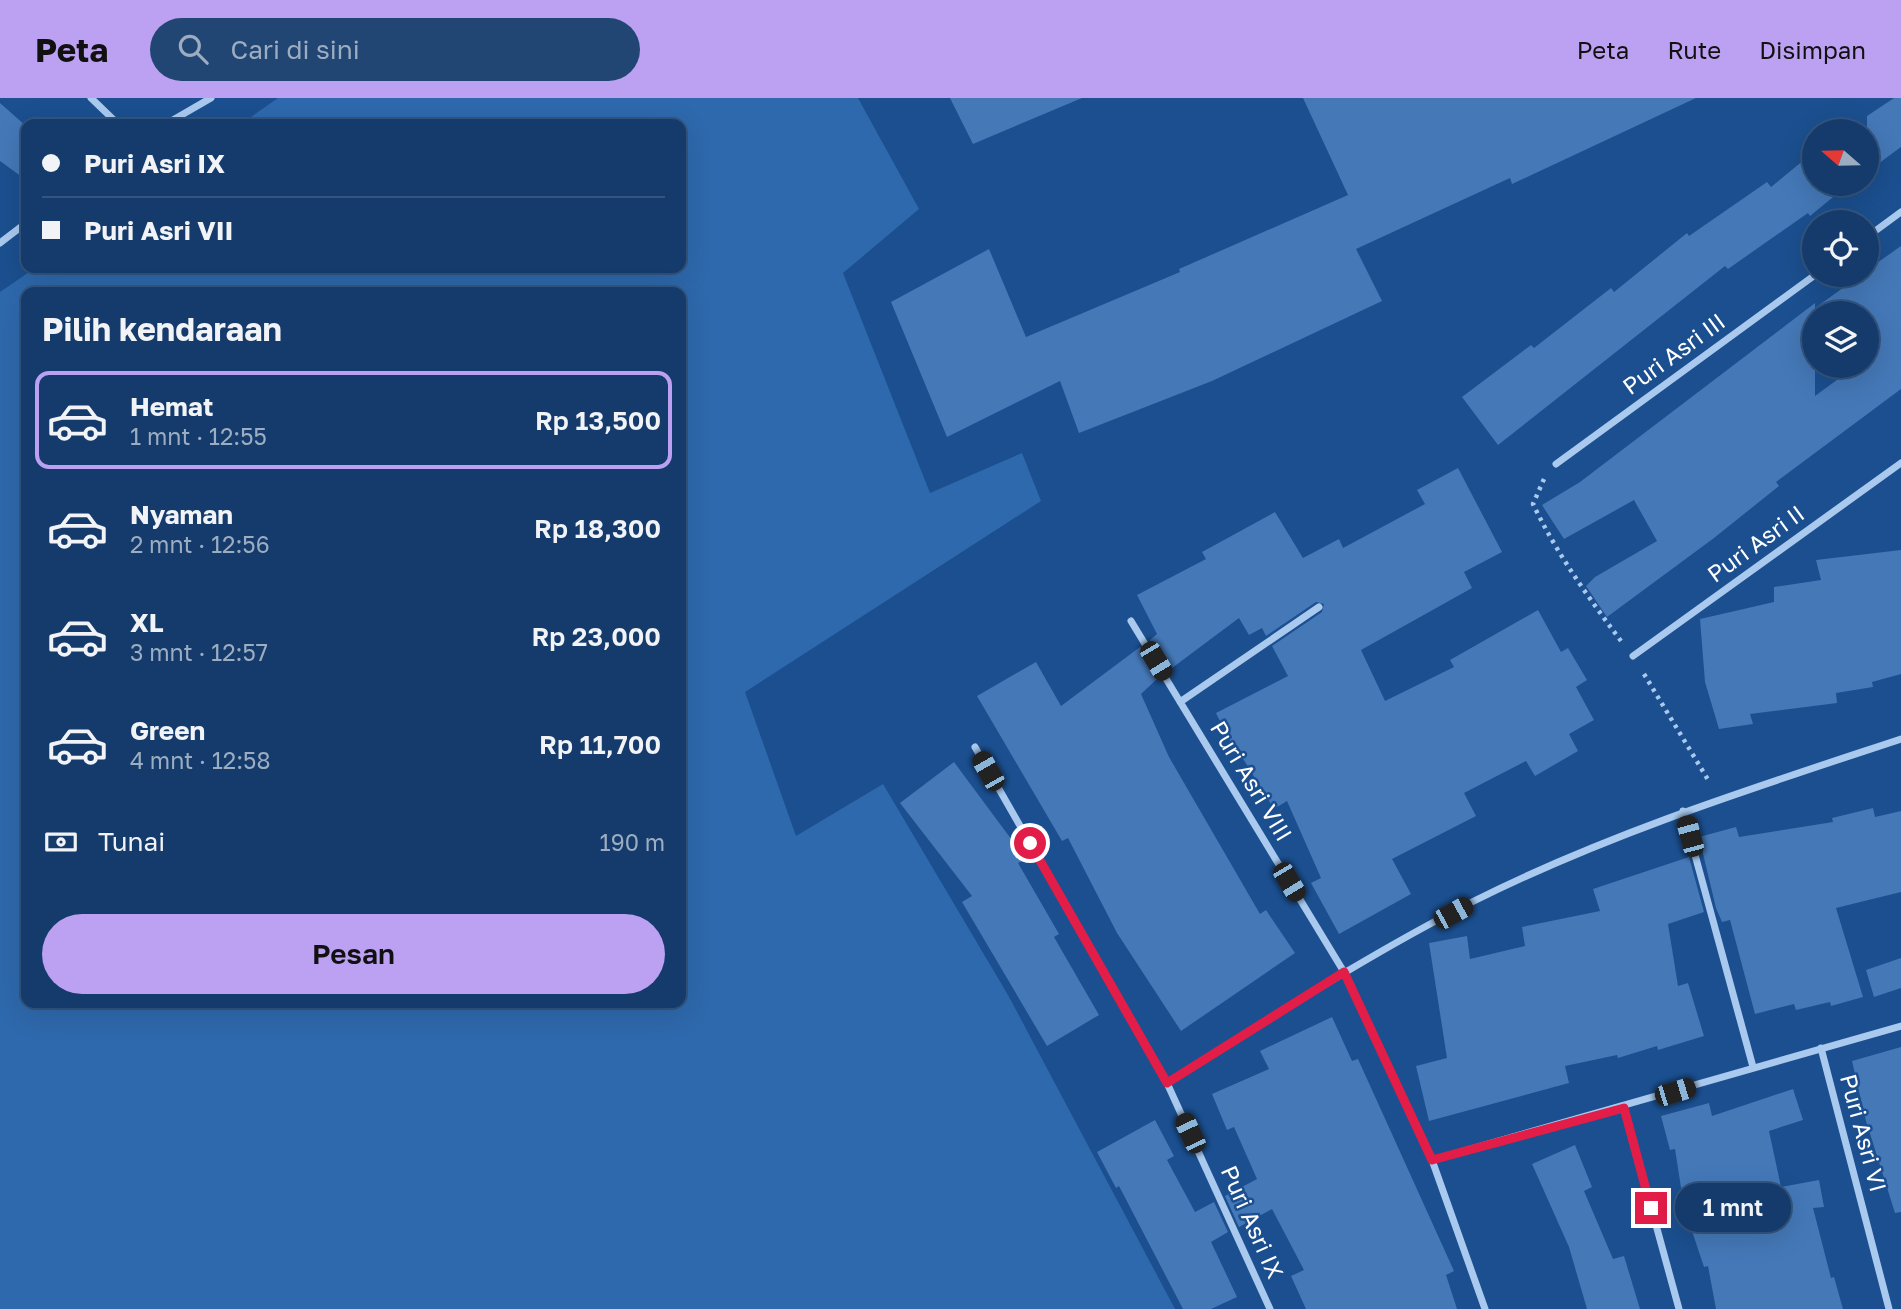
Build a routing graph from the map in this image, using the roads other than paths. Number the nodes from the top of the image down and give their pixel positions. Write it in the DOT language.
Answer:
graph roads {
  1 [pos="91,98"];
  2 [pos="211,98"];
  3 [pos="113,119"];
  4 [pos="175,119"];
  5 [pos="1901,212"];
  6 [pos="21,227"];
  7 [pos="1879,228"];
  8 [pos="0,243"];
  9 [pos="1802,284"];
  10 [pos="1556,464"];
  11 [pos="1899,467"];
  12 [pos="1318,607"];
  13 [pos="1131,621"];
  14 [pos="1633,656"];
  15 [pos="1180,702"];
  16 [pos="1901,739"];
  17 [pos="975,747"];
  18 [pos="1683,811"];
  19 [pos="1344,972"];
  20 [pos="1901,1026"];
  21 [pos="1821,1048"];
  22 [pos="1753,1067"];
  23 [pos="1167,1083"];
  24 [pos="1624,1108"];
  25 [pos="1432,1160"];
  26 [pos="1270,1309"];
  27 [pos="1485,1309"];
  28 [pos="1679,1309"];
  29 [pos="1889,1309"];
  1 -- 3 [label="street"];
  2 -- 4 [label="street"];
  5 -- 7 [label="street"];
  6 -- 8 [label="street"];
  9 -- 10 [label="street, Puri Asri III"];
  11 -- 14 [label="street, Puri Asri II"];
  12 -- 15 [label="street"];
  13 -- 15 [label="street, Puri Asri VIII"];
  15 -- 19 [label="street, Puri Asri VIII"];
  16 -- 18 [label="street"];
  17 -- 23 [label="street, Puri Asri IX"];
  18 -- 19 [label="street"];
  18 -- 22 [label="street"];
  19 -- 23 [label="street"];
  19 -- 25 [label="street, Puri Asri VIII"];
  20 -- 21 [label="street"];
  21 -- 22 [label="street"];
  21 -- 29 [label="street, Puri Asri VI"];
  22 -- 24 [label="street"];
  23 -- 26 [label="street, Puri Asri IX"];
  24 -- 25 [label="street"];
  24 -- 28 [label="street"];
  25 -- 27 [label="street, Puri Asri VIII"];
}
